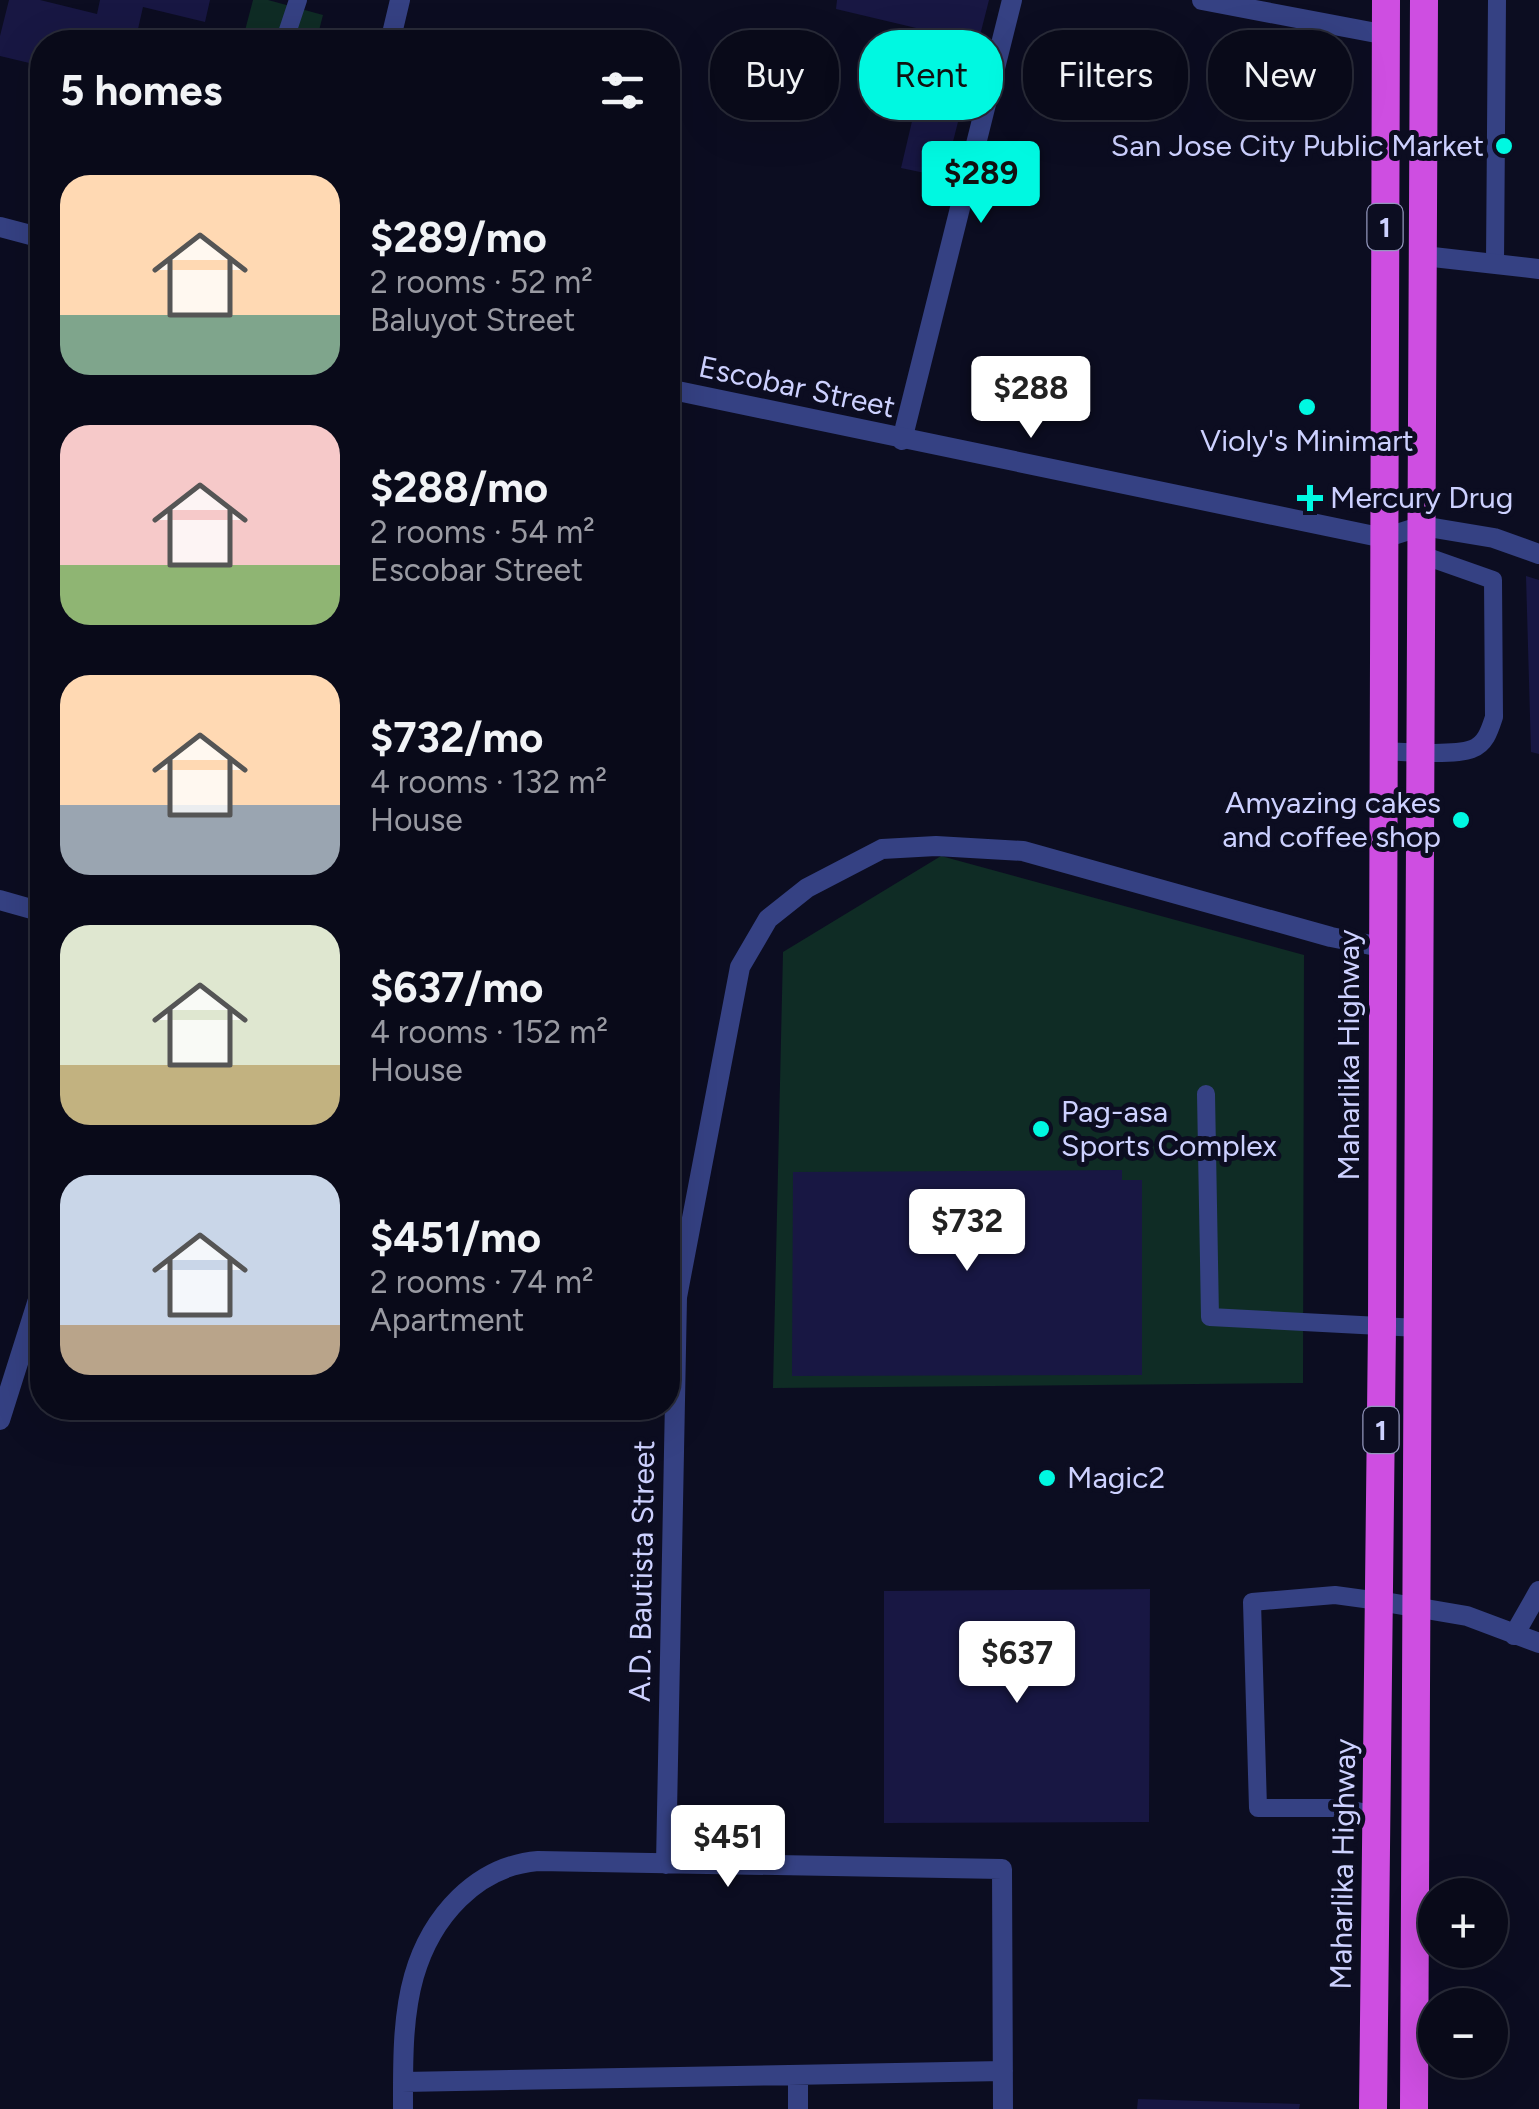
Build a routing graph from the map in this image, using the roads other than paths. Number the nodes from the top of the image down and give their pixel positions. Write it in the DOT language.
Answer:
graph roads {
  1 [pos="298,0"];
  2 [pos="400,0"];
  3 [pos="1012,0"];
  4 [pos="1202,0"];
  5 [pos="1386,0"];
  6 [pos="1424,0"];
  7 [pos="1497,0"];
  8 [pos="288,30"];
  9 [pos="393,30"];
  10 [pos="1387,35"];
  11 [pos="0,227"];
  12 [pos="30,235"];
  13 [pos="1424,256"];
  14 [pos="1495,263"];
  15 [pos="1539,269"];
  16 [pos="680,392"];
  17 [pos="902,440"];
  18 [pos="1422,526"];
  19 [pos="1384,538"];
  20 [pos="1539,554"];
  21 [pos="1422,555"];
  22 [pos="1384,751"];
  23 [pos="1420,753"];
  24 [pos="0,900"];
  25 [pos="30,909"];
  26 [pos="1381,947"];
  27 [pos="1206,1094"];
  28 [pos="680,1282"];
  29 [pos="30,1324"];
  30 [pos="1382,1326"];
  31 [pos="1418,1328"];
  32 [pos="0,1420"];
  33 [pos="675,1420"];
  34 [pos="1539,1591"];
  35 [pos="1379,1600"];
  36 [pos="1418,1605"];
  37 [pos="1514,1634"];
  38 [pos="1539,1643"];
  39 [pos="1376,1815"];
  40 [pos="666,1864"];
  41 [pos="1003,2072"];
  42 [pos="798,2075"];
  43 [pos="403,2082"];
  44 [pos="403,2109"];
  45 [pos="798,2109"];
  46 [pos="1003,2109"];
  47 [pos="1373,2109"];
  48 [pos="1414,2109"];
  1 -- 8 [label="lane"];
  2 -- 9 [label="street"];
  3 -- 17 [label="street"];
  4 -- 10 [label="street"];
  5 -- 10 [label="highway, Maharlika Highway / 1"];
  6 -- 13 [label="highway, 1"];
  7 -- 14 [label="lane"];
  10 -- 19 [label="highway, Maharlika Highway / 1"];
  11 -- 12 [label="street"];
  13 -- 14 [label="street"];
  13 -- 18 [label="highway, 1"];
  14 -- 15 [label="street"];
  16 -- 17 [label="street, Escobar Street"];
  17 -- 19 [label="street, Escobar Street"];
  18 -- 19 [label="street"];
  18 -- 20 [label="street"];
  18 -- 21 [label="highway, 1"];
  19 -- 22 [label="highway, Maharlika Highway / 1"];
  21 -- 23 [label="highway, 1"];
  21 -- 23 [label="lane"];
  22 -- 23 [label="lane"];
  22 -- 26 [label="highway, Maharlika Highway / 1"];
  23 -- 31 [label="highway, 1"];
  24 -- 25 [label="street"];
  26 -- 28 [label="street, A.D. Bautista Street"];
  26 -- 30 [label="highway, Maharlika Highway / 1"];
  27 -- 30 [label="lane"];
  29 -- 32 [label="street"];
  30 -- 31 [label="lane"];
  30 -- 35 [label="highway, Maharlika Highway / 1"];
  31 -- 36 [label="highway, 1"];
  33 -- 40 [label="street, A.D. Bautista Street"];
  34 -- 37 [label="street"];
  35 -- 36 [label="street"];
  35 -- 39 [label="highway, Maharlika Highway / 1"];
  35 -- 39 [label="lane"];
  36 -- 37 [label="street"];
  36 -- 48 [label="highway, 1"];
  37 -- 38 [label="street"];
  39 -- 47 [label="highway, Maharlika Highway / 1"];
  40 -- 41 [label="street"];
  40 -- 43 [label="street"];
  41 -- 42 [label="street"];
  41 -- 46 [label="street"];
  42 -- 43 [label="street"];
  42 -- 45 [label="street"];
  43 -- 44 [label="street"];
}
